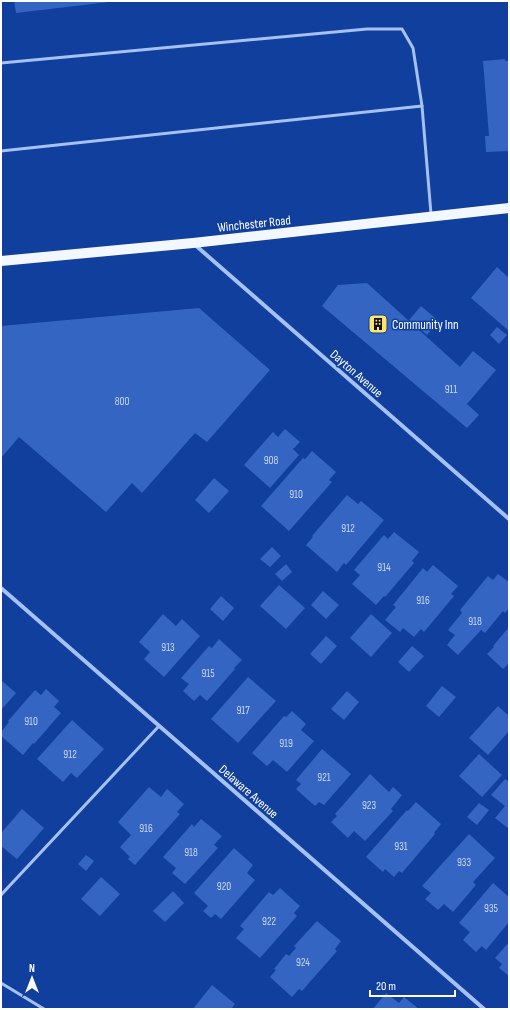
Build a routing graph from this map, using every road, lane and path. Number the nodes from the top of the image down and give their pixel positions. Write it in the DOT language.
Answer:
graph roads {
  1 [pos="1,63"];
  2 [pos="422,106"];
  3 [pos="1,151"];
  4 [pos="509,208"];
  5 [pos="431,216"];
  6 [pos="193,242"];
  7 [pos="1,262"];
  8 [pos="509,520"];
  9 [pos="1,588"];
  10 [pos="159,726"];
  11 [pos="1,895"];
  12 [pos="1,983"];
  13 [pos="44,1009"];
  14 [pos="484,1009"];
  1 -- 2 [label="lane"];
  2 -- 3 [label="lane"];
  2 -- 5 [label="lane"];
  4 -- 5 [label="main road, Winchester Road"];
  5 -- 6 [label="main road, Winchester Road"];
  6 -- 7 [label="main road, Winchester Road"];
  6 -- 8 [label="street, Dayton Avenue"];
  9 -- 10 [label="street, Delaware Avenue"];
  10 -- 11 [label="lane"];
  10 -- 14 [label="street, Delaware Avenue"];
  12 -- 13 [label="lane"];
}
